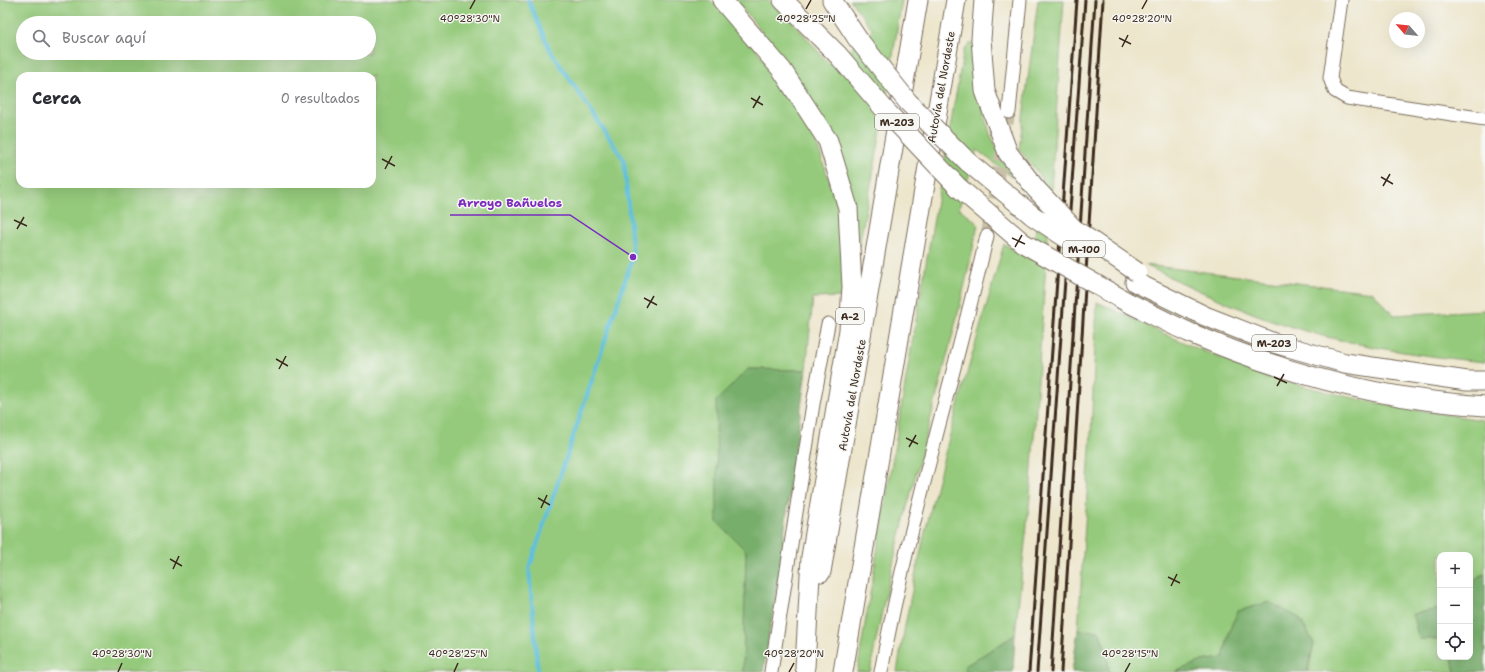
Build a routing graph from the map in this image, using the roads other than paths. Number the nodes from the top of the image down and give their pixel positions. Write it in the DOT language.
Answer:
graph roads {
  1 [pos="722,0"];
  2 [pos="783,0"];
  3 [pos="799,0"];
  4 [pos="832,0"];
  5 [pos="918,0"];
  6 [pos="956,0"];
  7 [pos="984,0"];
  8 [pos="1020,0"];
  9 [pos="1341,0"];
  10 [pos="838,55"];
  11 [pos="1009,112"];
  12 [pos="1485,119"];
  13 [pos="987,236"];
  14 [pos="1136,277"];
  15 [pos="828,324"];
  16 [pos="1476,381"];
  17 [pos="1485,406"];
  18 [pos="805,670"];
  19 [pos="771,672"];
  20 [pos="843,672"];
  21 [pos="881,672"];
  1 -- 18 [label="highway, A-2"];
  2 -- 10 [label="highway, M-203"];
  3 -- 10 [label="highway"];
  4 -- 14 [label="highway, M-100, bridge"];
  5 -- 18 [label="highway, Autovía del Nordeste / A-2"];
  6 -- 20 [label="highway, Autovía del Nordeste"];
  7 -- 14 [label="highway, bridge"];
  8 -- 11 [label="street"];
  9 -- 12 [label="street"];
  10 -- 17 [label="highway, M-203, bridge"];
  13 -- 21 [label="street"];
  14 -- 16 [label="highway, M-203"];
  15 -- 19 [label="street"];
}
